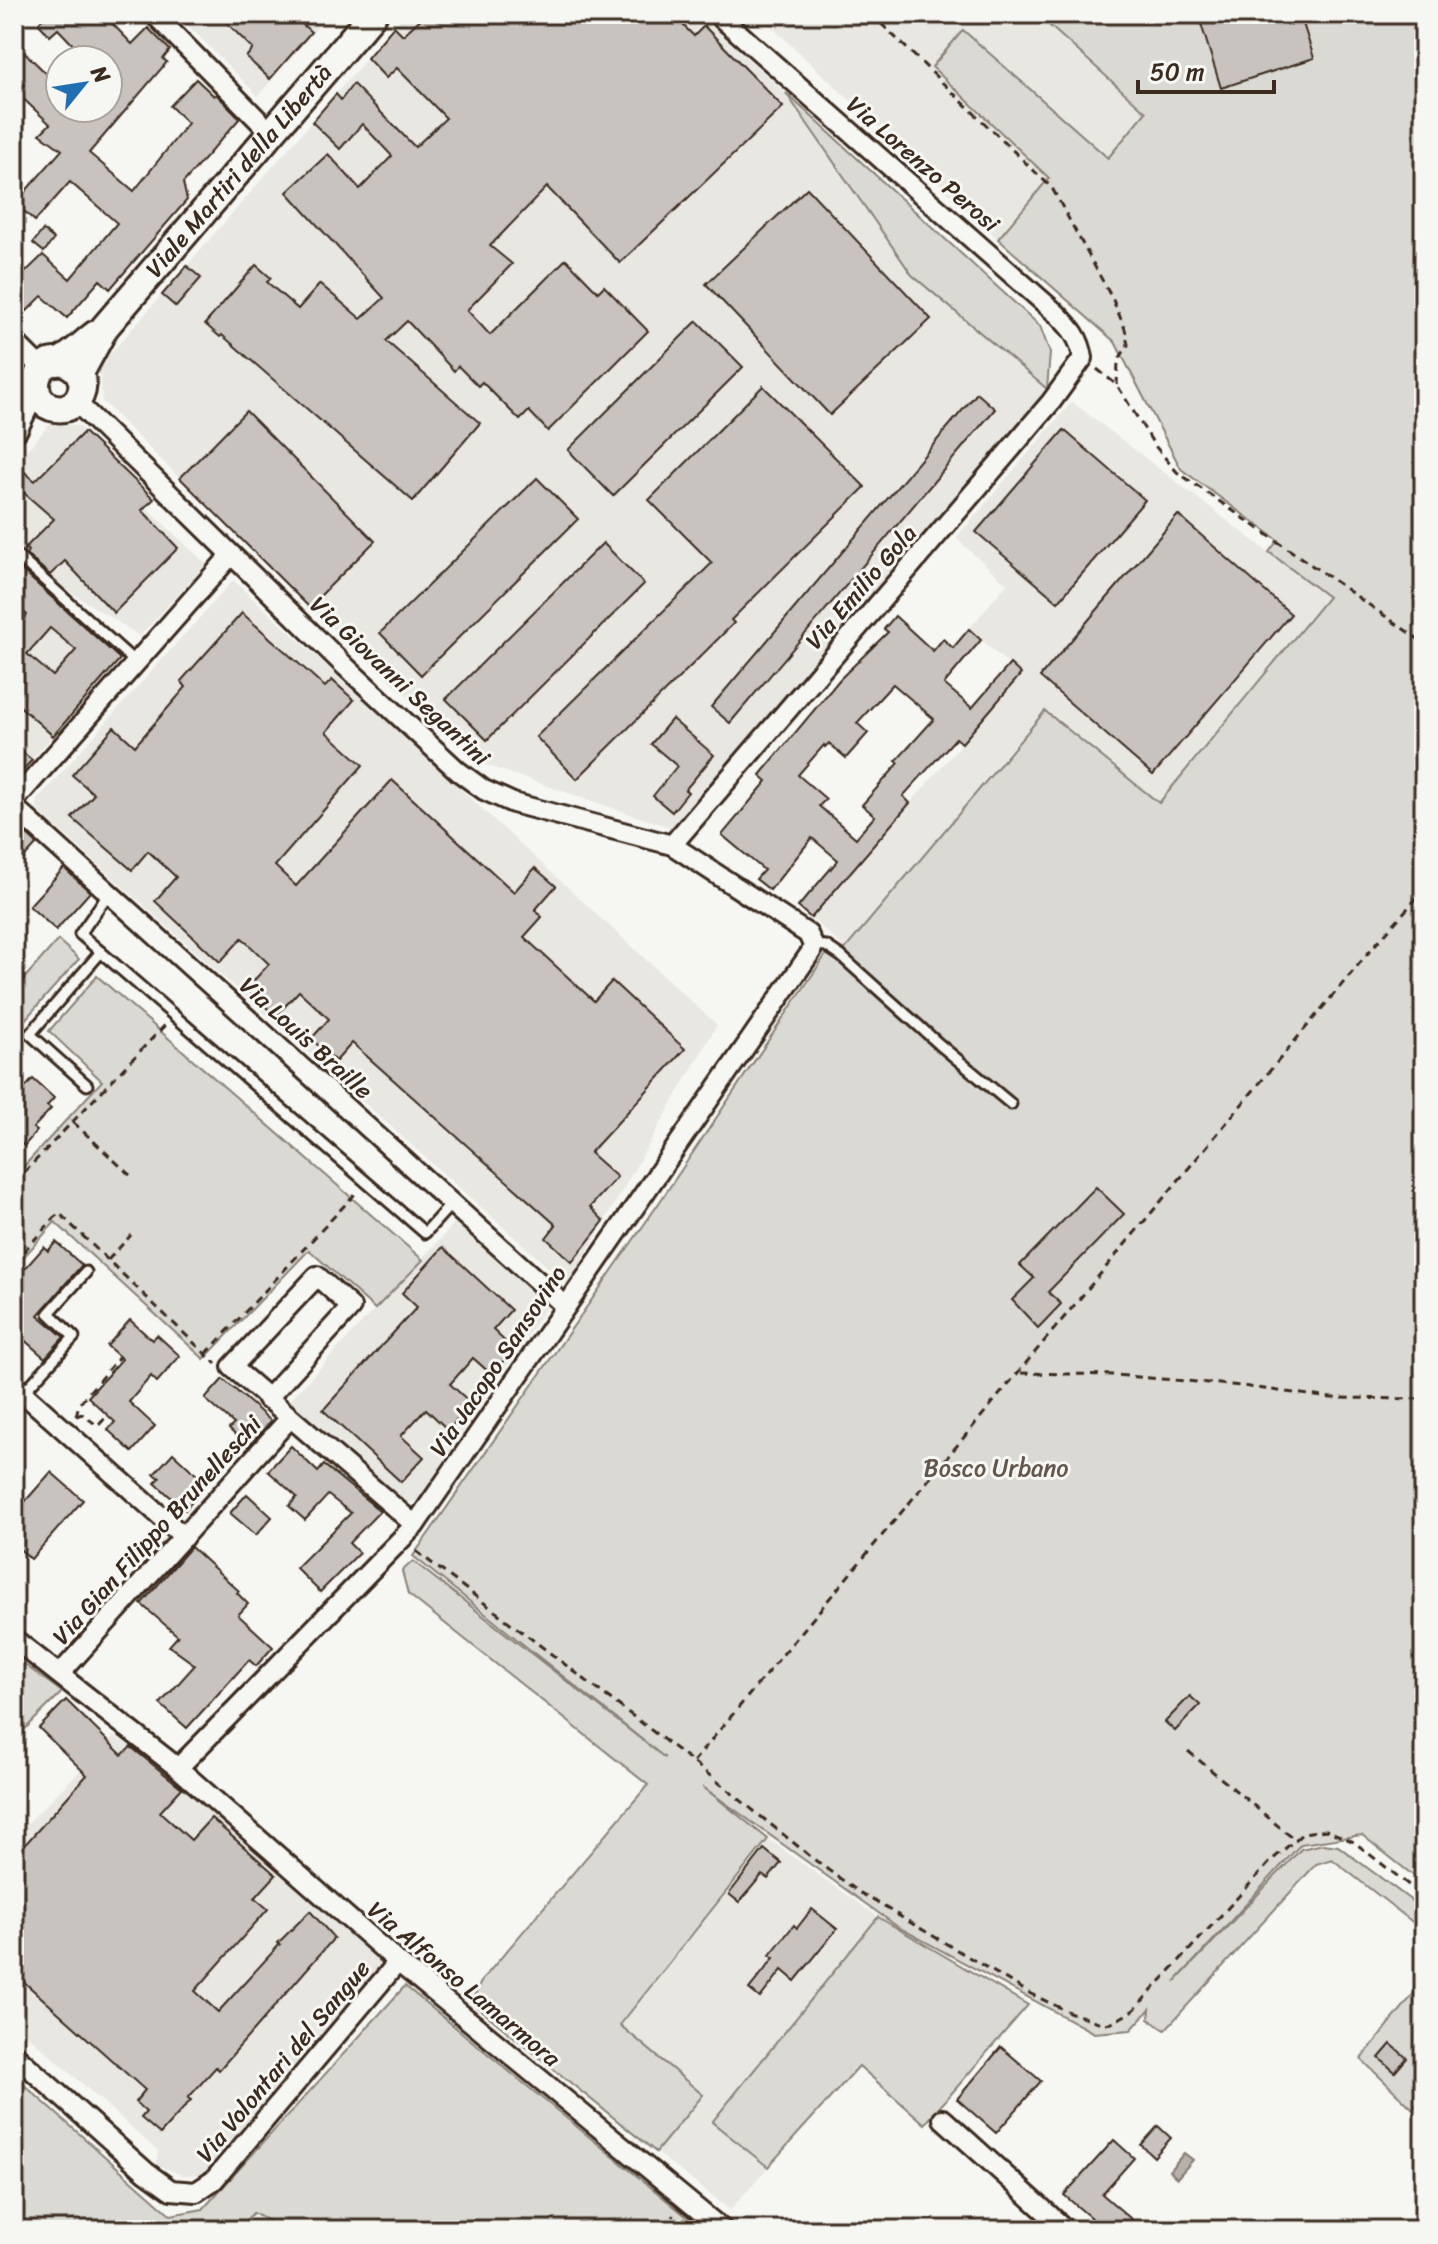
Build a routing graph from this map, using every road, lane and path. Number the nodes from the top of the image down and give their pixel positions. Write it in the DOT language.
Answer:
graph roads {
  1 [pos="154,14"];
  2 [pos="373,14"];
  3 [pos="717,14"];
  4 [pos="871,14"];
  5 [pos="271,133"];
  6 [pos="14,341"];
  7 [pos="1083,358"];
  8 [pos="54,372"];
  9 [pos="1117,385"];
  10 [pos="64,405"];
  11 [pos="14,431"];
  12 [pos="14,553"];
  13 [pos="231,555"];
  14 [pos="1424,643"];
  15 [pos="135,662"];
  16 [pos="14,804"];
  17 [pos="672,845"];
  18 [pos="1424,890"];
  19 [pos="109,893"];
  20 [pos="813,945"];
  21 [pos="101,952"];
  22 [pos="173,1015"];
  23 [pos="87,1085"];
  24 [pos="1011,1104"];
  25 [pos="73,1122"];
  26 [pos="133,1178"];
  27 [pos="366,1182"];
  28 [pos="14,1183"];
  29 [pos="452,1203"];
  30 [pos="131,1235"];
  31 [pos="108,1260"];
  32 [pos="14,1262"];
  33 [pos="86,1272"];
  34 [pos="565,1306"];
  35 [pos="206,1354"];
  36 [pos="119,1357"];
  37 [pos="218,1365"];
  38 [pos="1020,1373"];
  39 [pos="18,1389"];
  40 [pos="267,1399"];
  41 [pos="1424,1399"];
  42 [pos="108,1415"];
  43 [pos="290,1418"];
  44 [pos="415,1525"];
  45 [pos="184,1537"];
  46 [pos="402,1541"];
  47 [pos="14,1639"];
  48 [pos="60,1674"];
  49 [pos="1188,1751"];
  50 [pos="693,1762"];
  51 [pos="178,1768"];
  52 [pos="1294,1839"];
  53 [pos="1424,1897"];
  54 [pos="398,1962"];
  55 [pos="14,2054"];
  56 [pos="943,2119"];
  57 [pos="723,2230"];
  58 [pos="1066,2230"];
  1 -- 5 [label="street"];
  2 -- 5 [label="street, Viale Martiri della Libertà"];
  3 -- 7 [label="street, Via Lorenzo Perosi"];
  4 -- 9 [label="path"];
  5 -- 8 [label="street, Viale Martiri della Libertà"];
  6 -- 8 [label="street"];
  7 -- 9 [label="path"];
  7 -- 17 [label="street, Via Emilio Gola"];
  8 -- 10 [label="street"];
  8 -- 10 [label="street, Viale Martiri della Libertà"];
  8 -- 11 [label="street, Viale Martiri della Libertà"];
  9 -- 14 [label="path"];
  10 -- 11 [label="street, Viale Martiri della Libertà"];
  10 -- 13 [label="street, Via Giovanni Segantini"];
  12 -- 15 [label="lane"];
  13 -- 15 [label="street"];
  13 -- 17 [label="street, Via Giovanni Segantini"];
  15 -- 16 [label="street"];
  16 -- 19 [label="street, Via Louis Braille"];
  17 -- 20 [label="street, Via Giovanni Segantini"];
  18 -- 38 [label="path"];
  19 -- 21 [label="lane"];
  19 -- 29 [label="street, Via Louis Braille"];
  20 -- 24 [label="lane, Via Giovanni Segantini"];
  20 -- 34 [label="street, Via Jacopo Sansovino"];
  21 -- 22 [label="lane"];
  21 -- 23 [label="lane"];
  22 -- 25 [label="path"];
  22 -- 27 [label="lane"];
  25 -- 26 [label="path"];
  25 -- 28 [label="path"];
  27 -- 29 [label="lane"];
  27 -- 35 [label="path"];
  29 -- 34 [label="street, Via Louis Braille"];
  30 -- 31 [label="path"];
  31 -- 32 [label="path"];
  31 -- 35 [label="path"];
  33 -- 39 [label="lane"];
  34 -- 44 [label="street, Via Jacopo Sansovino"];
  35 -- 37 [label="path"];
  36 -- 42 [label="path"];
  38 -- 41 [label="path"];
  38 -- 50 [label="path"];
  39 -- 45 [label="street"];
  40 -- 40 [label="street"];
  40 -- 43 [label="street"];
  43 -- 44 [label="street"];
  43 -- 45 [label="street, Via Gian Filippo Brunelleschi"];
  44 -- 46 [label="street, Via Jacopo Sansovino"];
  45 -- 48 [label="street, Via Gian Filippo Brunelleschi"];
  46 -- 50 [label="path"];
  46 -- 51 [label="street, Via Jacopo Sansovino"];
  47 -- 48 [label="street, Via Alfonso Lamarmora"];
  48 -- 51 [label="street, Via Alfonso Lamarmora"];
  49 -- 52 [label="path"];
  50 -- 52 [label="path"];
  51 -- 54 [label="street, Via Alfonso Lamarmora"];
  52 -- 53 [label="path"];
  54 -- 55 [label="street, Via Volontari del Sangue"];
  54 -- 57 [label="street, Via Alfonso Lamarmora"];
  56 -- 58 [label="street"];
}
